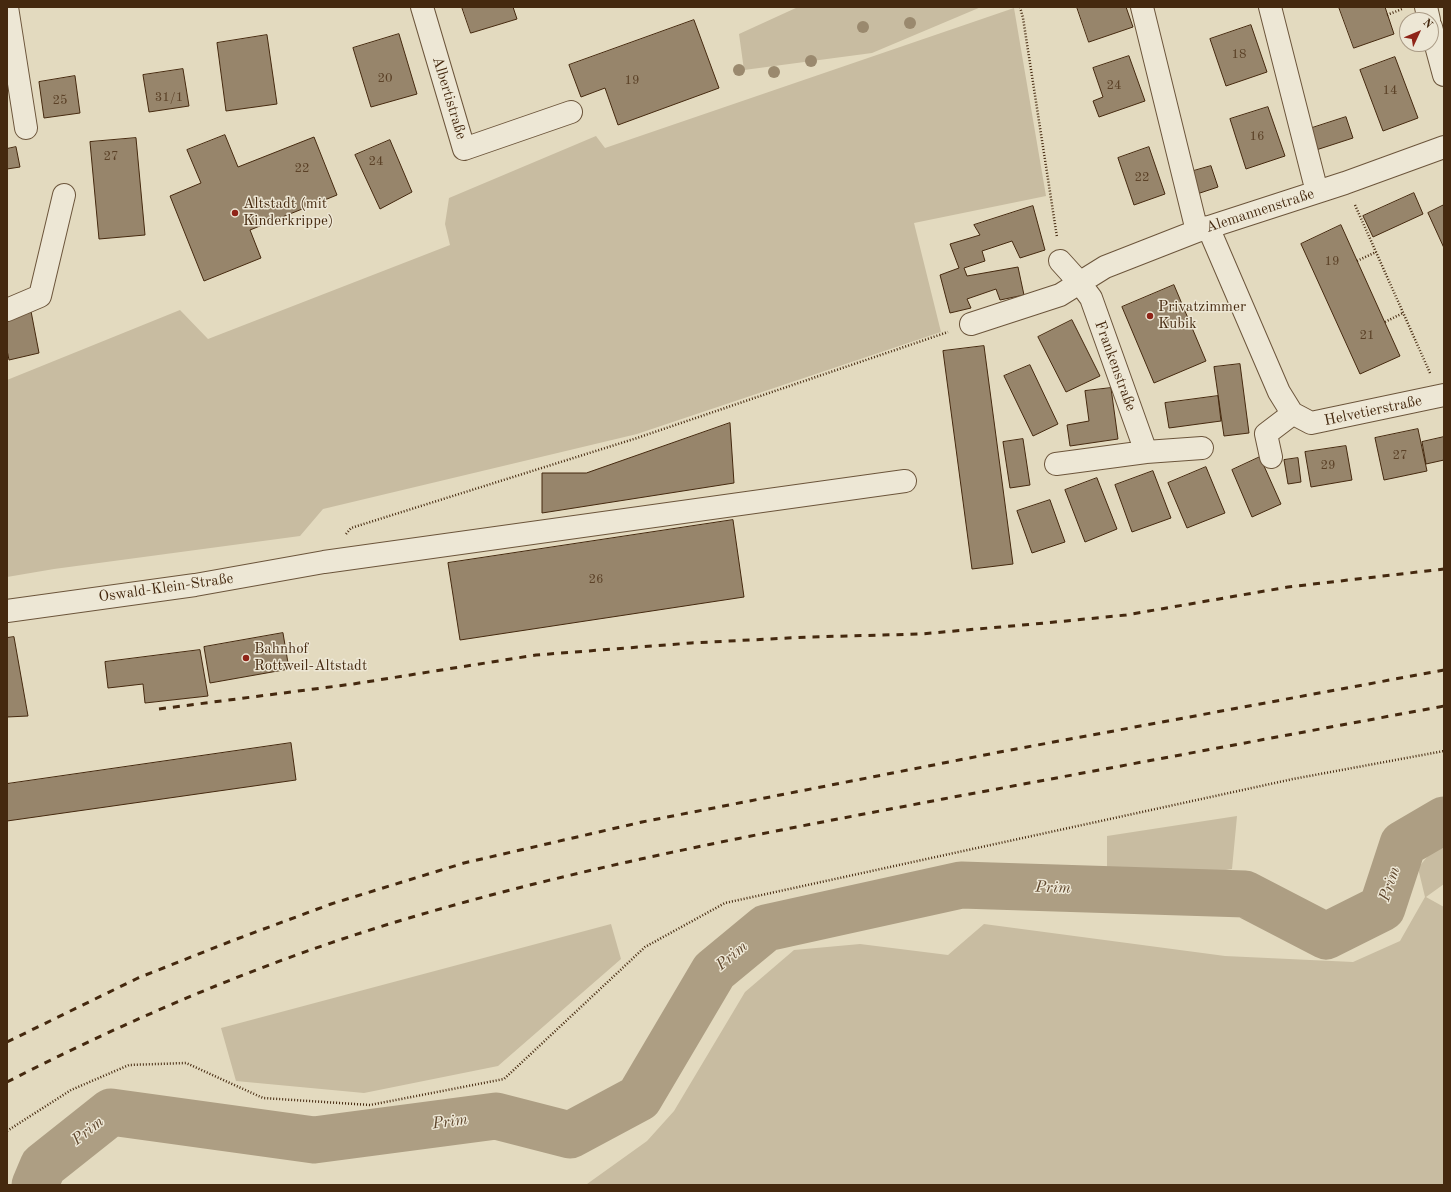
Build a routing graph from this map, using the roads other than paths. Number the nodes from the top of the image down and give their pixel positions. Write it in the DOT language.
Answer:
graph roads {
  1 [pos="7,7"];
  2 [pos="422,7"];
  3 [pos="1142,7"];
  4 [pos="1270,7"];
  5 [pos="1438,52"];
  6 [pos="1444,75"];
  7 [pos="571,112"];
  8 [pos="26,128"];
  9 [pos="1444,147"];
  10 [pos="1317,192"];
  11 [pos="64,195"];
  12 [pos="1203,229"];
  13 [pos="1060,261"];
  14 [pos="1079,282"];
  15 [pos="7,310"];
  16 [pos="972,324"];
  17 [pos="1439,397"];
  18 [pos="1287,418"];
  19 [pos="1202,448"];
  20 [pos="1146,452"];
  21 [pos="1271,457"];
  22 [pos="1056,464"];
  23 [pos="905,481"];
  24 [pos="7,611"];
  1 -- 8 [label="street"];
  2 -- 7 [label="street, Albertistraße"];
  3 -- 12 [label="street, Helvetierstraße"];
  4 -- 10 [label="street"];
  5 -- 6 [label="street"];
  9 -- 10 [label="street, Alemannenstraße"];
  10 -- 12 [label="street, Alemannenstraße"];
  11 -- 15 [label="street"];
  12 -- 14 [label="street, Alemannenstraße"];
  12 -- 17 [label="street, Helvetierstraße"];
  13 -- 14 [label="street"];
  14 -- 16 [label="street, Alemannenstraße"];
  14 -- 20 [label="street, Frankenstraße"];
  18 -- 21 [label="street"];
  19 -- 20 [label="street"];
  20 -- 22 [label="street"];
  23 -- 24 [label="street, Oswald-Klein-Straße"];
}
